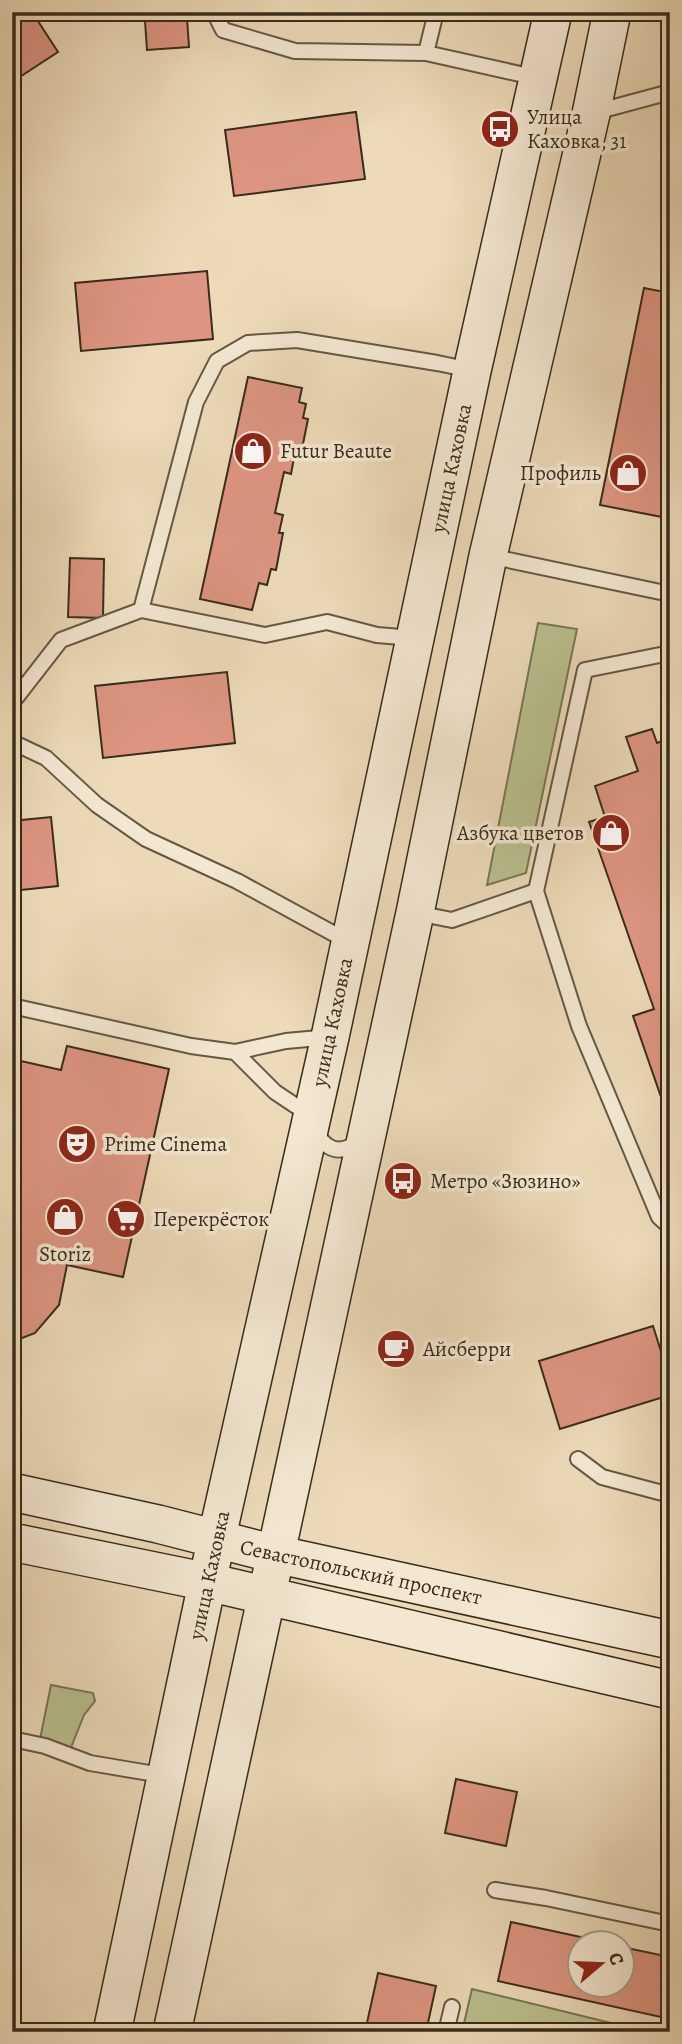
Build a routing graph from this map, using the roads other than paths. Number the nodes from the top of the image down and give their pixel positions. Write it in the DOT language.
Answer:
graph roads {
  1 [pos="214,12"];
  2 [pos="436,12"];
  3 [pos="553,12"];
  4 [pos="612,12"];
  5 [pos="426,52"];
  6 [pos="539,78"];
  7 [pos="670,92"];
  8 [pos="591,114"];
  9 [pos="472,370"];
  10 [pos="488,556"];
  11 [pos="670,594"];
  12 [pos="141,610"];
  13 [pos="416,638"];
  14 [pos="670,653"];
  15 [pos="12,703"];
  16 [pos="12,742"];
  17 [pos="536,891"];
  18 [pos="415,913"];
  19 [pos="349,943"];
  20 [pos="12,1006"];
  21 [pos="330,1037"];
  22 [pos="235,1052"];
  23 [pos="312,1116"];
  24 [pos="366,1131"];
  25 [pos="670,1227"];
  26 [pos="579,1459"];
  27 [pos="12,1492"];
  28 [pos="670,1496"];
  29 [pos="216,1541"];
  30 [pos="12,1542"];
  31 [pos="275,1555"];
  32 [pos="208,1582"];
  33 [pos="266,1596"];
  34 [pos="670,1640"];
  35 [pos="670,1690"];
  36 [pos="12,1739"];
  37 [pos="167,1776"];
  38 [pos="495,1890"];
  39 [pos="670,1924"];
  40 [pos="452,2007"];
  41 [pos="112,2032"];
  42 [pos="172,2032"];
  43 [pos="446,2032"];
  1 -- 5 [label="lane"];
  2 -- 5 [label="lane"];
  3 -- 6 [label="main road, улица Каховка"];
  4 -- 8 [label="main road"];
  5 -- 6 [label="lane"];
  6 -- 9 [label="main road, улица Каховка"];
  7 -- 8 [label="lane"];
  8 -- 10 [label="main road"];
  9 -- 12 [label="lane"];
  9 -- 13 [label="main road, улица Каховка"];
  10 -- 11 [label="lane"];
  10 -- 18 [label="main road"];
  12 -- 13 [label="lane"];
  12 -- 15 [label="lane"];
  13 -- 19 [label="main road, улица Каховка"];
  14 -- 17 [label="lane"];
  16 -- 19 [label="lane"];
  17 -- 18 [label="lane"];
  17 -- 25 [label="lane"];
  18 -- 24 [label="main road"];
  19 -- 21 [label="main road, улица Каховка"];
  20 -- 22 [label="lane"];
  21 -- 22 [label="lane"];
  21 -- 23 [label="main road, улица Каховка"];
  22 -- 23 [label="lane"];
  23 -- 24 [label="lane"];
  23 -- 29 [label="main road, улица Каховка"];
  24 -- 31 [label="main road"];
  26 -- 28 [label="lane"];
  27 -- 29 [label="main road, Севастопольский проспект"];
  29 -- 31 [label="main road, Севастопольский проспект"];
  29 -- 32 [label="main road, улица Каховка"];
  30 -- 32 [label="main road, Севастопольский проспект"];
  31 -- 33 [label="main road"];
  31 -- 34 [label="main road, Севастопольский проспект"];
  32 -- 33 [label="main road, Севастопольский проспект"];
  32 -- 37 [label="main road, улица Каховка"];
  33 -- 35 [label="main road, Севастопольский проспект"];
  33 -- 42 [label="main road"];
  36 -- 37 [label="lane"];
  37 -- 41 [label="main road, улица Каховка"];
  38 -- 39 [label="lane"];
  40 -- 43 [label="lane"];
}
